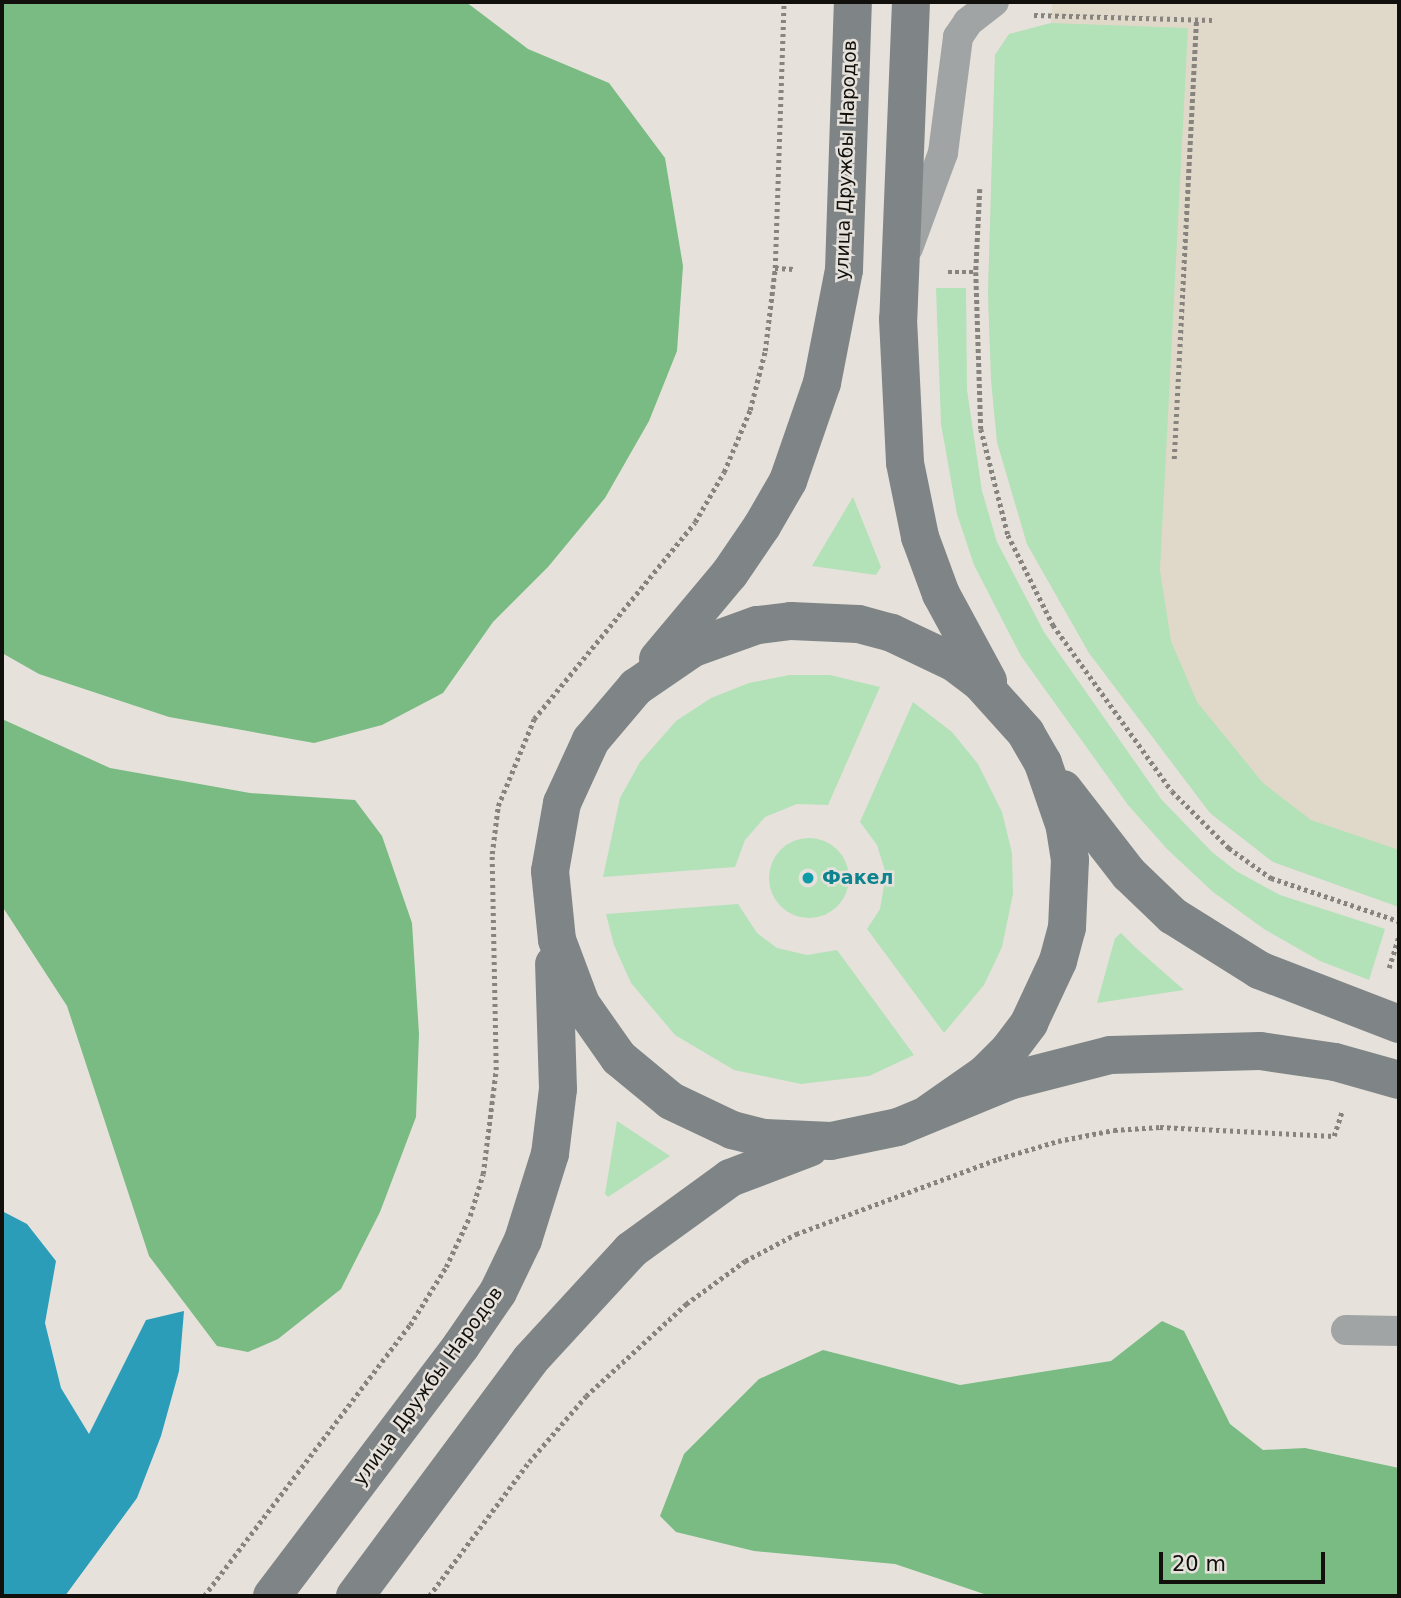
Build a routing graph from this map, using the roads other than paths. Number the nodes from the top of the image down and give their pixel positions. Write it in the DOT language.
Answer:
graph roads {
  1 [pos="853,2"];
  2 [pos="911,2"];
  3 [pos="994,2"];
  4 [pos="899,271"];
  5 [pos="1004,706"];
  6 [pos="612,712"];
  7 [pos="1043,763"];
  8 [pos="551,906"];
  9 [pos="1396,1022"];
  10 [pos="1399,1080"];
  11 [pos="929,1113"];
  12 [pos="831,1141"];
  13 [pos="1346,1330"];
  14 [pos="1399,1331"];
  15 [pos="272,1596"];
  16 [pos="355,1596"];
  1 -- 6 [label="main road, улица Дружбы Народов"];
  2 -- 4 [label="main road"];
  3 -- 4 [label="lane"];
  4 -- 5 [label="main road"];
  5 -- 6 [label="main road"];
  5 -- 7 [label="main road"];
  6 -- 8 [label="main road"];
  7 -- 9 [label="main road"];
  7 -- 11 [label="main road"];
  8 -- 12 [label="main road"];
  8 -- 15 [label="main road, улица Дружбы Народов"];
  10 -- 11 [label="main road"];
  11 -- 12 [label="main road"];
  12 -- 16 [label="main road"];
  13 -- 14 [label="lane"];
}
